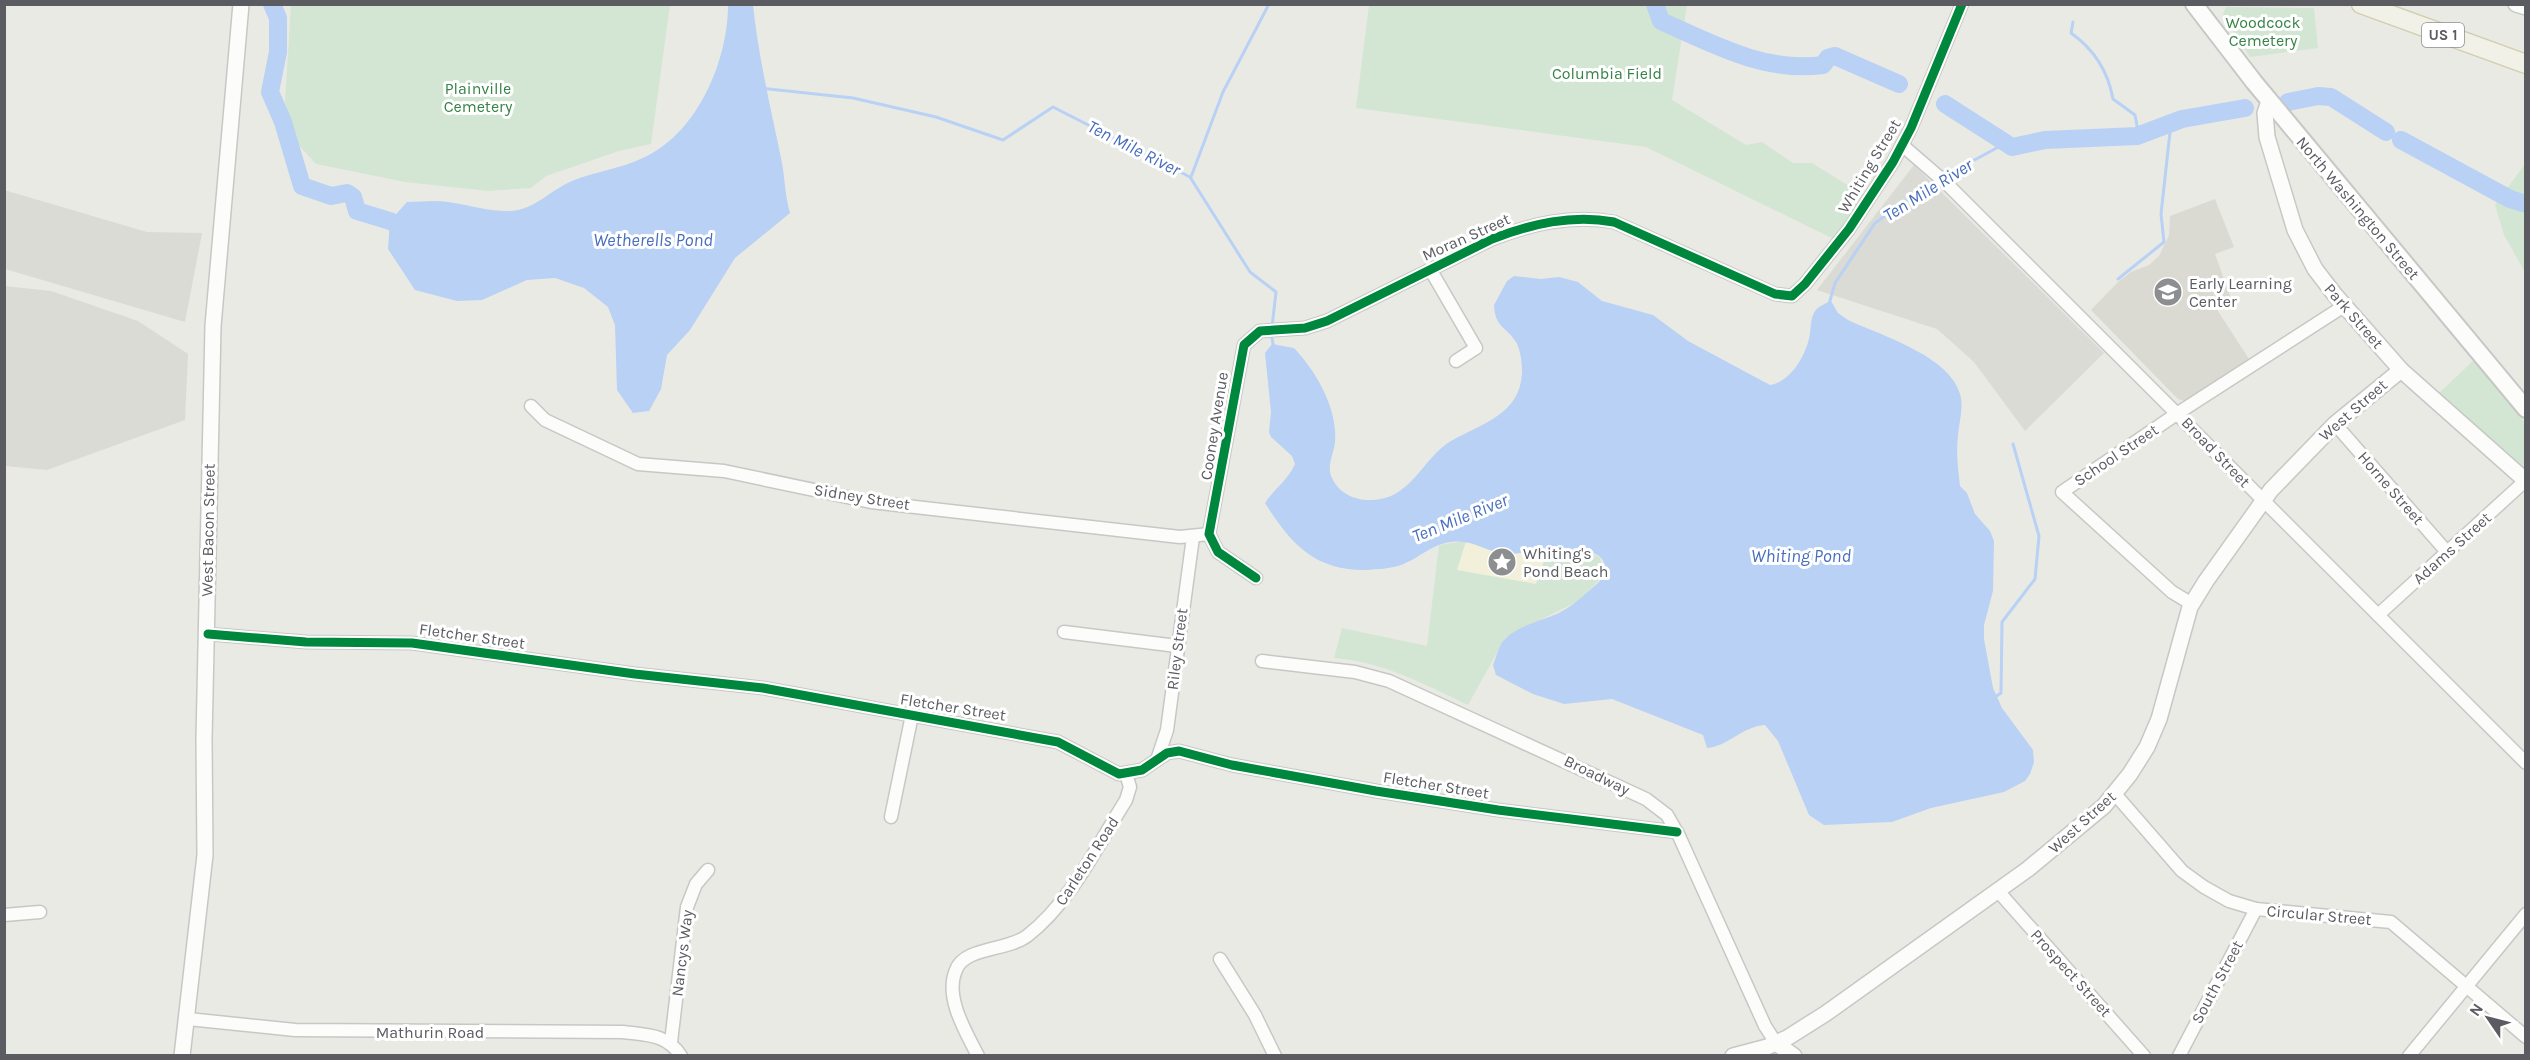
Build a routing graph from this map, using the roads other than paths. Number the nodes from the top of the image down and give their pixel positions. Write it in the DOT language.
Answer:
graph roads {
  1 [pos="241,4"];
  2 [pos="1962,4"];
  3 [pos="2194,4"];
  4 [pos="2361,4"];
  5 [pos="2516,4"];
  6 [pos="2526,6"];
  7 [pos="2390,9"];
  8 [pos="2526,64"];
  9 [pos="2270,101"];
  10 [pos="1902,145"];
  11 [pos="1430,269"];
  12 [pos="1792,296"];
  13 [pos="2344,306"];
  14 [pos="1327,321"];
  15 [pos="1456,360"];
  16 [pos="2401,370"];
  17 [pos="531,406"];
  18 [pos="2526,409"];
  19 [pos="2178,413"];
  20 [pos="2336,424"];
  21 [pos="2525,481"];
  22 [pos="2263,500"];
  23 [pos="1209,534"];
  24 [pos="1193,537"];
  25 [pos="2447,552"];
  26 [pos="1256,578"];
  27 [pos="2192,604"];
  28 [pos="2378,615"];
  29 [pos="1064,632"];
  30 [pos="208,634"];
  31 [pos="1177,646"];
  32 [pos="1262,661"];
  33 [pos="912,716"];
  34 [pos="1156,761"];
  35 [pos="2526,763"];
  36 [pos="1126,774"];
  37 [pos="2115,794"];
  38 [pos="891,817"];
  39 [pos="1677,832"];
  40 [pos="708,870"];
  41 [pos="1998,891"];
  42 [pos="2256,909"];
  43 [pos="40,912"];
  44 [pos="2526,914"];
  45 [pos="4,915"];
  46 [pos="1220,959"];
  47 [pos="2467,985"];
  48 [pos="188,1018"];
  49 [pos="2526,1037"];
  50 [pos="671,1042"];
  51 [pos="1776,1043"];
  52 [pos="182,1056"];
  53 [pos="681,1056"];
  54 [pos="978,1056"];
  55 [pos="1275,1056"];
  56 [pos="1733,1056"];
  57 [pos="1794,1056"];
  58 [pos="2144,1056"];
  59 [pos="2179,1056"];
  60 [pos="2409,1056"];
  1 -- 30 [label="street, West Bacon Street"];
  2 -- 10 [label="street, Whiting Street"];
  3 -- 9 [label="main road, North Washington Street"];
  4 -- 7 [label="main road, US 1"];
  5 -- 6 [label="street"];
  7 -- 8 [label="main road, US 1"];
  9 -- 13 [label="street, Park Street"];
  9 -- 18 [label="main road, North Washington Street"];
  10 -- 12 [label="street, Whiting Street"];
  10 -- 19 [label="street, Broad Street"];
  11 -- 12 [label="street, Moran Street"];
  11 -- 14 [label="street, Moran Street"];
  11 -- 15 [label="street"];
  13 -- 16 [label="street, Park Street"];
  13 -- 19 [label="street, School Street"];
  14 -- 23 [label="street, Cooney Avenue"];
  16 -- 20 [label="street, West Street"];
  16 -- 21 [label="street, Park Street"];
  17 -- 24 [label="street, Sidney Street"];
  19 -- 22 [label="street, Broad Street"];
  19 -- 27 [label="street, School Street"];
  20 -- 22 [label="street, West Street"];
  20 -- 25 [label="street, Horne Street"];
  21 -- 25 [label="street, Adams Street"];
  22 -- 27 [label="street, West Street"];
  22 -- 28 [label="street, Broad Street"];
  23 -- 24 [label="street, Sidney Street"];
  23 -- 26 [label="street"];
  24 -- 31 [label="street, Riley Street"];
  25 -- 28 [label="street, Adams Street"];
  27 -- 37 [label="street, West Street"];
  28 -- 35 [label="street, Broad Street"];
  29 -- 31 [label="street"];
  30 -- 33 [label="street, Fletcher Street"];
  30 -- 48 [label="street, West Bacon Street"];
  31 -- 34 [label="street, Riley Street"];
  32 -- 39 [label="street, Broadway"];
  33 -- 36 [label="street, Fletcher Street"];
  33 -- 38 [label="street"];
  34 -- 36 [label="street, Fletcher Street"];
  34 -- 39 [label="street, Fletcher Street"];
  36 -- 54 [label="street, Carleton Road"];
  37 -- 41 [label="street, West Street"];
  37 -- 42 [label="street, Circular Street"];
  39 -- 51 [label="street, Broadway"];
  40 -- 50 [label="street, Nancys Way"];
  41 -- 51 [label="street, West Street"];
  41 -- 58 [label="street, Prospect Street"];
  42 -- 47 [label="street, Circular Street"];
  42 -- 59 [label="street, South Street"];
  43 -- 45 [label="street"];
  44 -- 47 [label="street"];
  46 -- 55 [label="street"];
  47 -- 49 [label="street, Circular Street"];
  47 -- 60 [label="street"];
  48 -- 50 [label="street, Mathurin Road"];
  48 -- 52 [label="street, West Bacon Street"];
  50 -- 53 [label="street"];
  51 -- 56 [label="street, West Street"];
  51 -- 57 [label="street, Broadway"];
}
